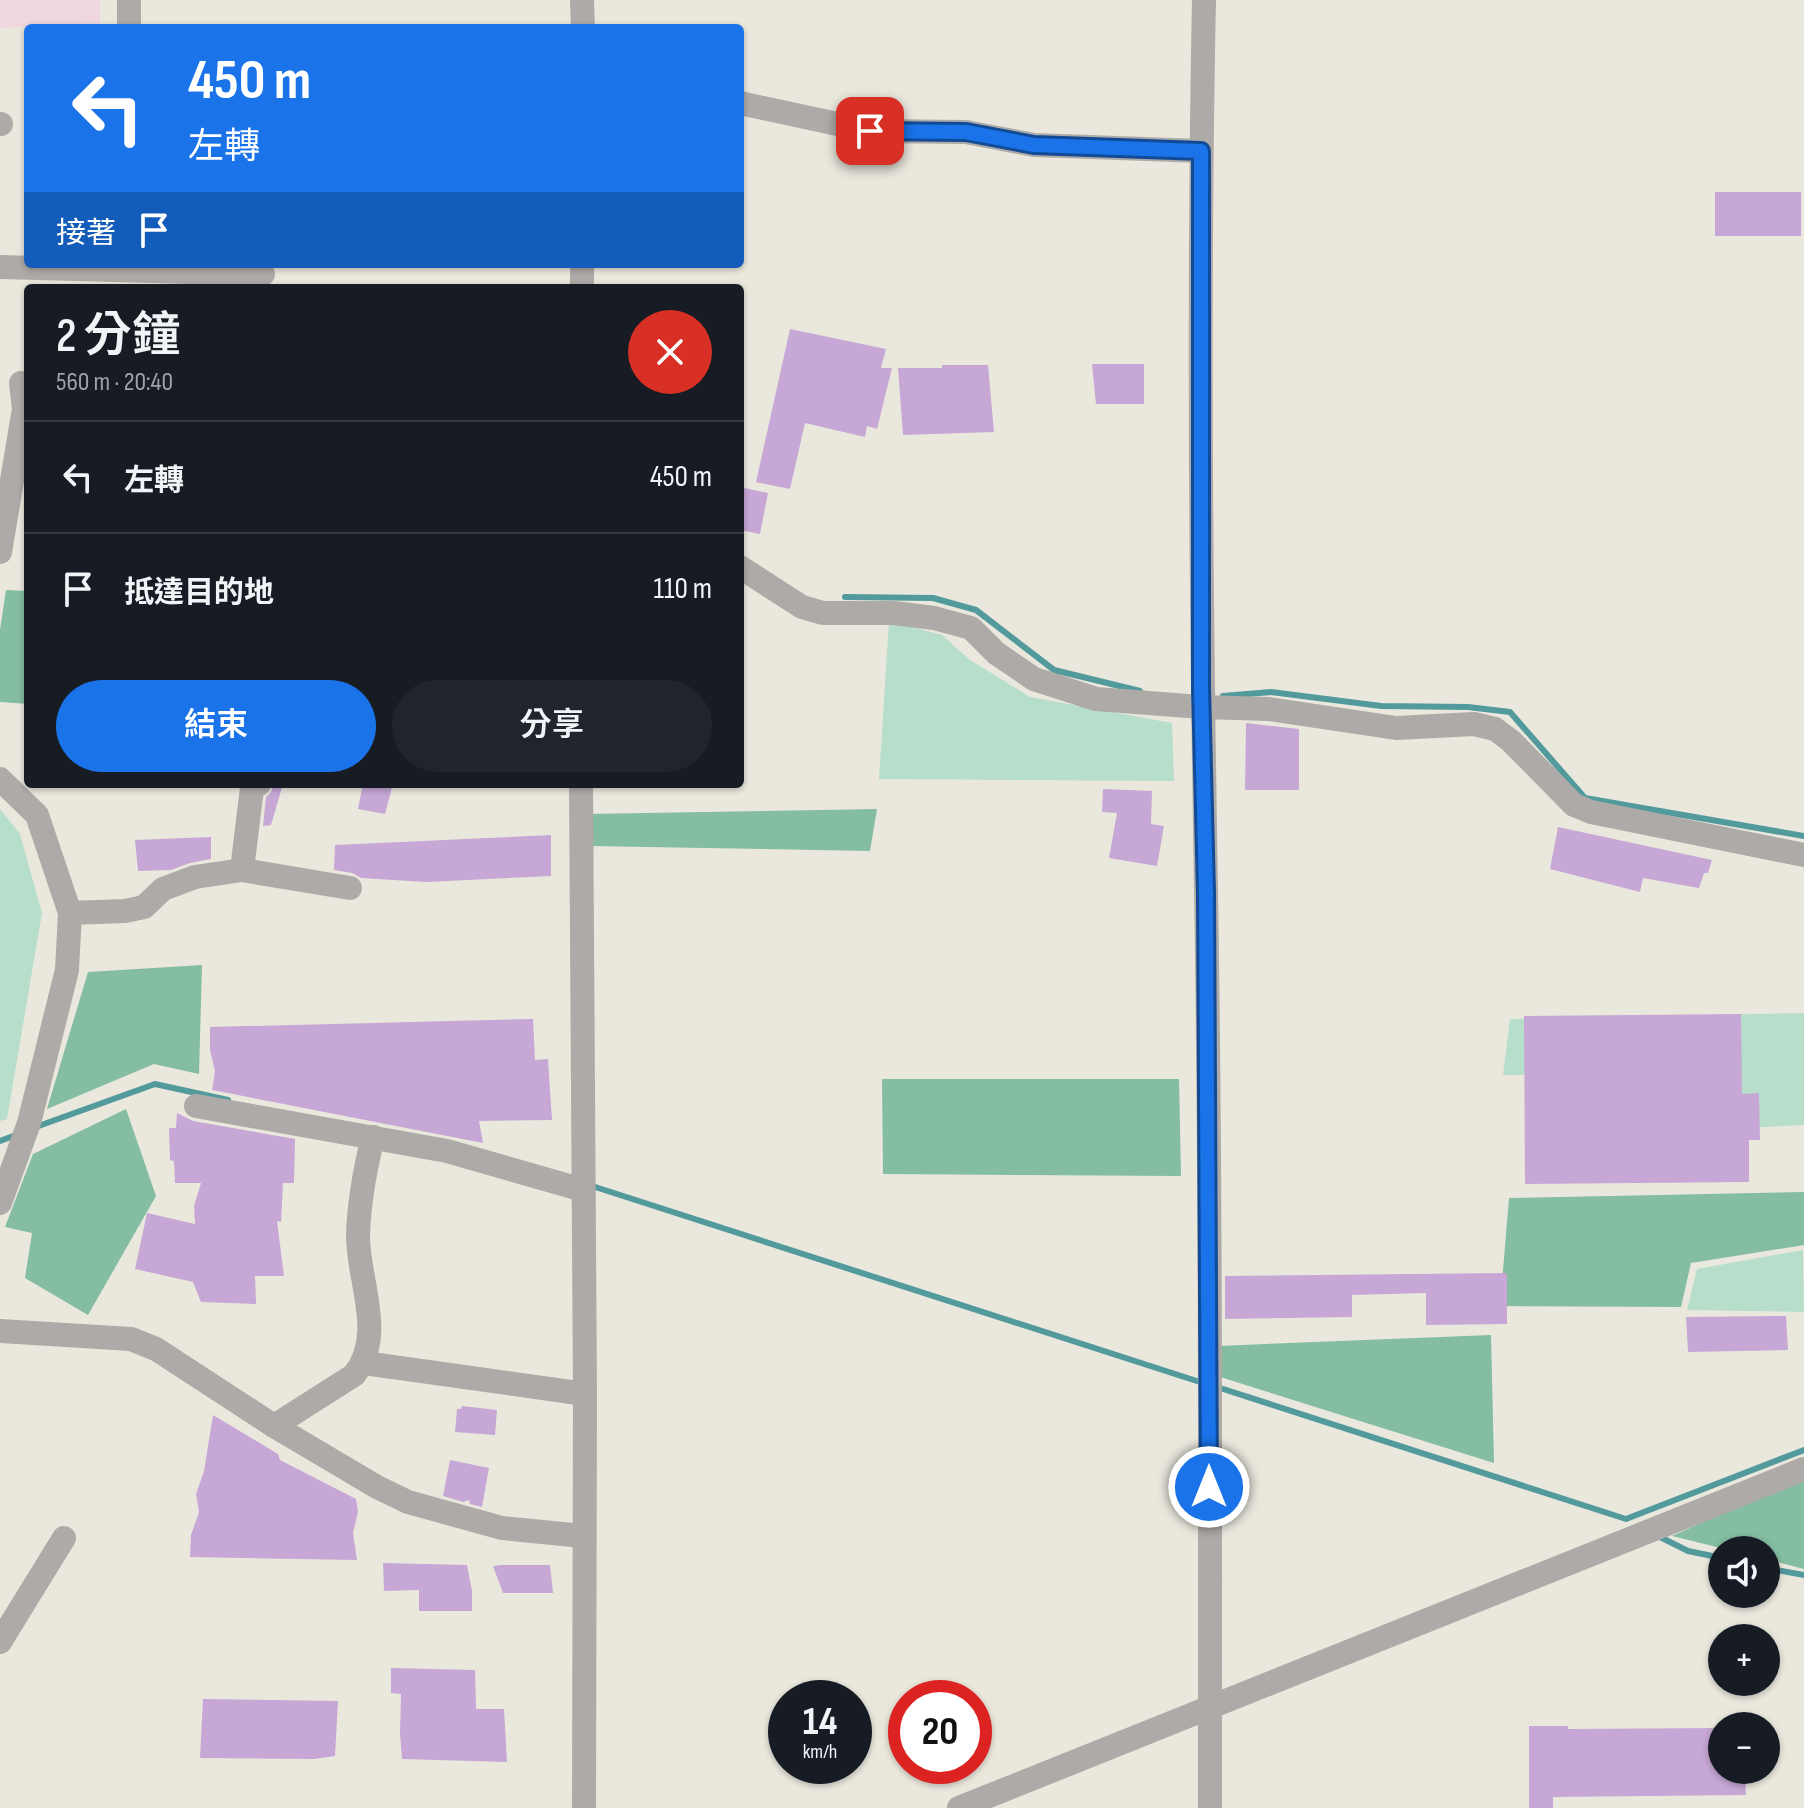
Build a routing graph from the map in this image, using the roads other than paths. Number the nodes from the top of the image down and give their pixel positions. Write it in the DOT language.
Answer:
graph roads {
  1 [pos="129,0"];
  2 [pos="582,0"];
  3 [pos="1204,0"];
  4 [pos="129,24"];
  5 [pos="583,24"];
  6 [pos="744,104"];
  7 [pos="1201,151"];
  8 [pos="0,267"];
  9 [pos="126,274"];
  10 [pos="263,275"];
  11 [pos="16,382"];
  12 [pos="0,552"];
  13 [pos="744,570"];
  14 [pos="1201,697"];
  15 [pos="0,779"];
  16 [pos="253,788"];
  17 [pos="581,788"];
  18 [pos="1804,855"];
  19 [pos="242,870"];
  20 [pos="350,888"];
  21 [pos="70,913"];
  22 [pos="196,1106"];
  23 [pos="373,1137"];
  24 [pos="583,1190"];
  25 [pos="0,1203"];
  26 [pos="0,1331"];
  27 [pos="364,1363"];
  28 [pos="585,1394"];
  29 [pos="274,1426"];
  30 [pos="1804,1469"];
  31 [pos="583,1536"];
  32 [pos="64,1538"];
  33 [pos="0,1642"];
  34 [pos="1210,1708"];
  35 [pos="584,1808"];
  36 [pos="959,1808"];
  37 [pos="1210,1808"];
  1 -- 4 [label="street"];
  2 -- 5 [label="street"];
  3 -- 7 [label="street"];
  6 -- 7 [label="street"];
  7 -- 14 [label="street"];
  8 -- 9 [label="street"];
  9 -- 10 [label="street"];
  11 -- 12 [label="street"];
  13 -- 14 [label="street"];
  14 -- 18 [label="street"];
  14 -- 34 [label="street"];
  15 -- 21 [label="street"];
  16 -- 19 [label="street"];
  17 -- 24 [label="street"];
  19 -- 20 [label="street"];
  19 -- 21 [label="street"];
  21 -- 25 [label="street"];
  22 -- 23 [label="street"];
  23 -- 24 [label="street"];
  23 -- 27 [label="street"];
  24 -- 28 [label="street"];
  26 -- 29 [label="street"];
  27 -- 28 [label="street"];
  27 -- 29 [label="street"];
  28 -- 31 [label="street"];
  29 -- 31 [label="street"];
  30 -- 34 [label="street"];
  31 -- 35 [label="street"];
  32 -- 33 [label="street"];
  34 -- 36 [label="street"];
  34 -- 37 [label="street"];
}
